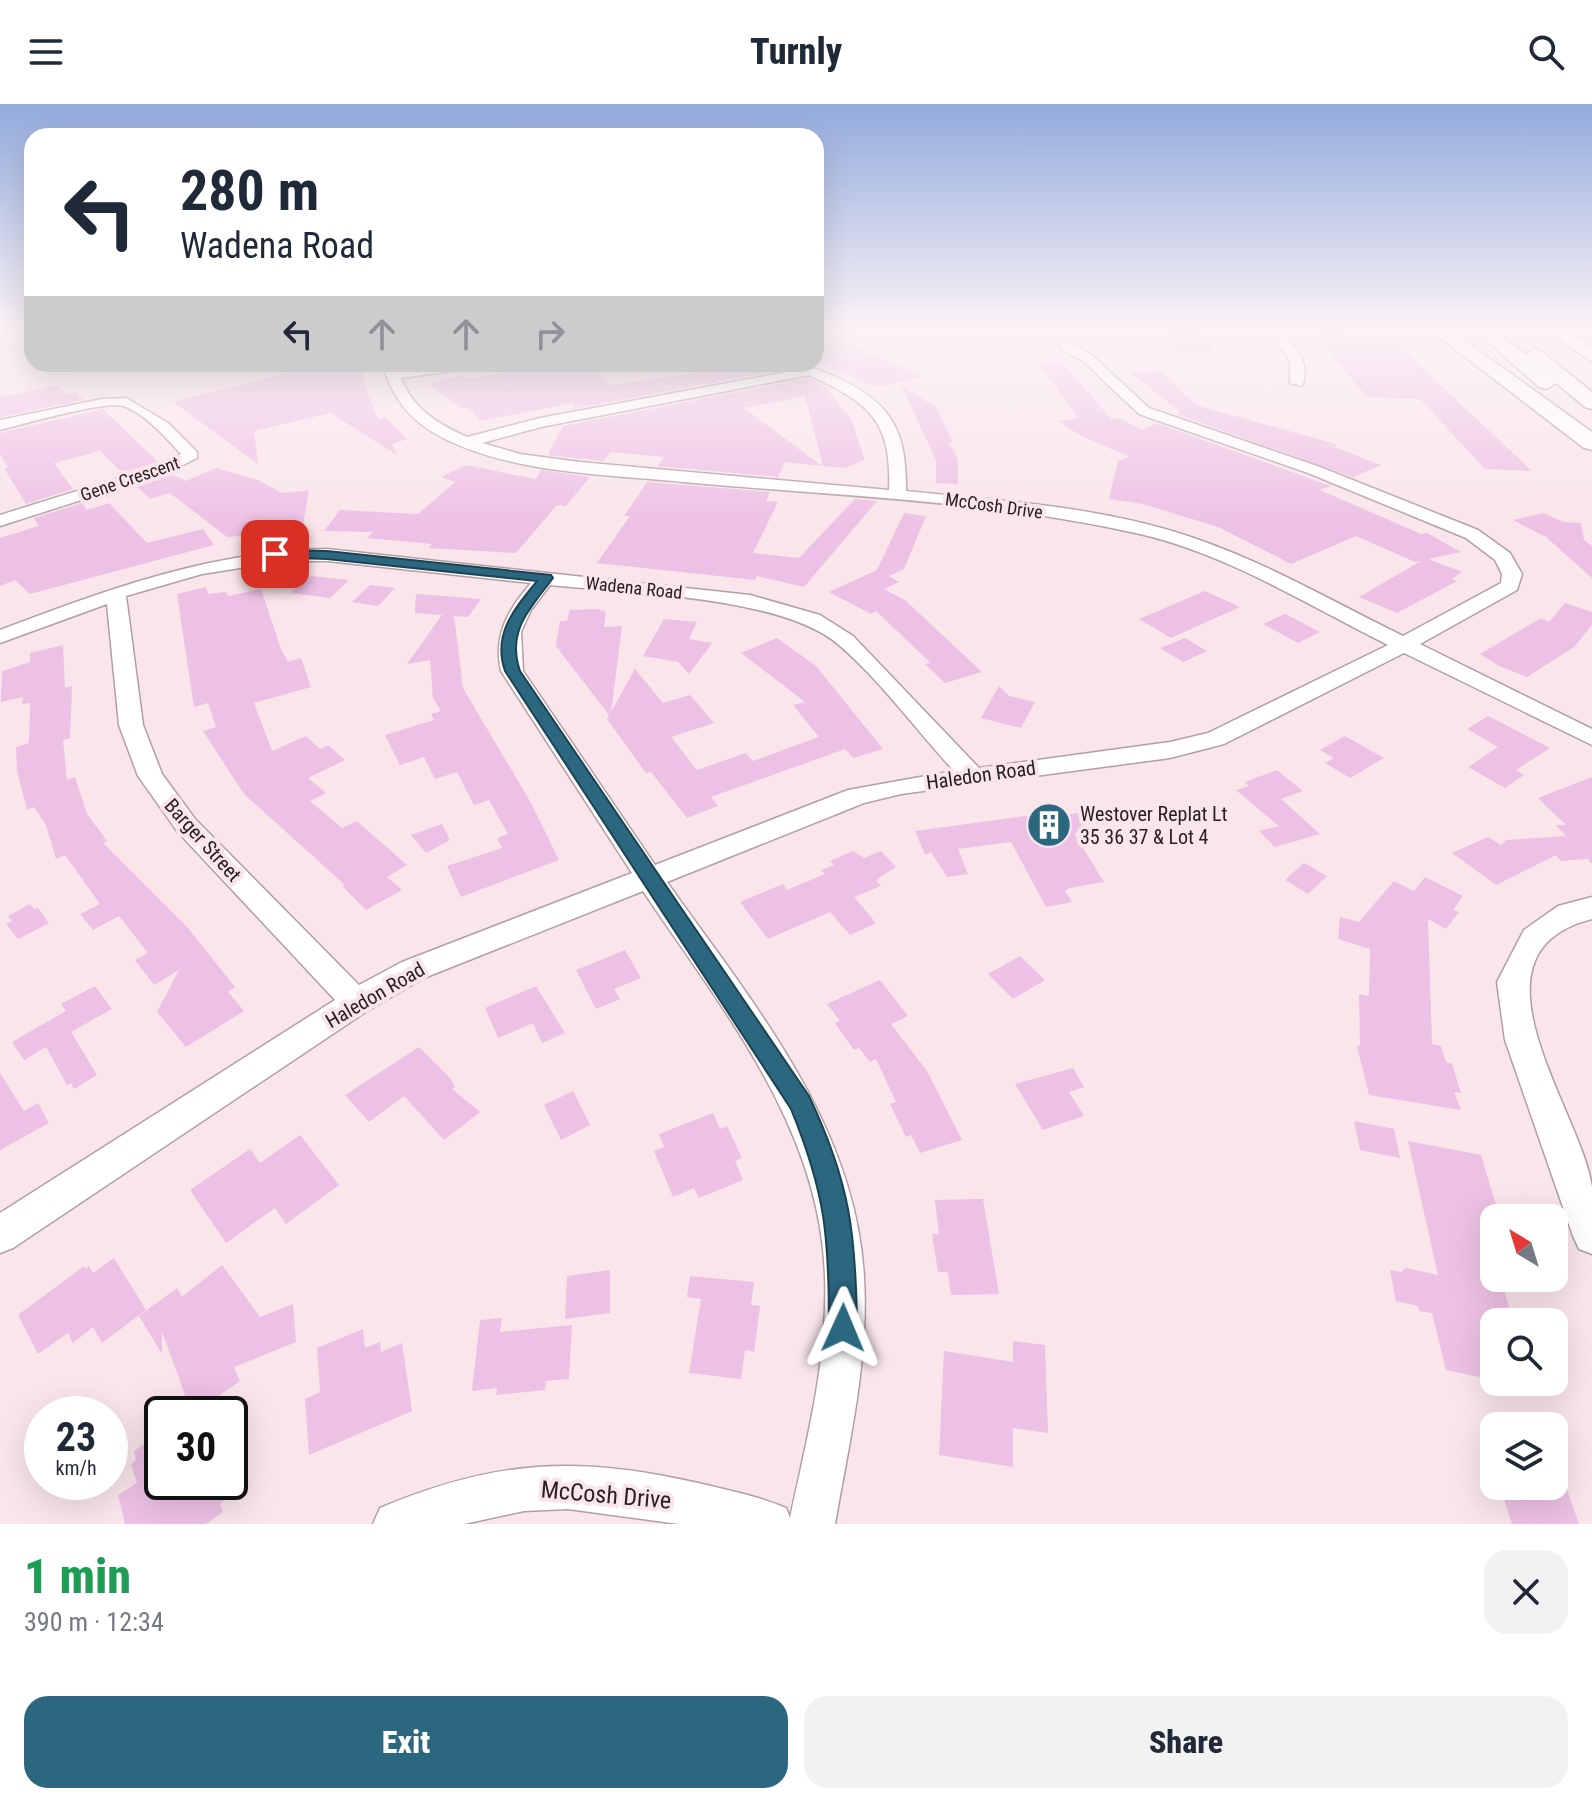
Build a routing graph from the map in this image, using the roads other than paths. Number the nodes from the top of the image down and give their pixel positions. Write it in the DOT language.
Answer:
graph roads {
  1 [pos="402,396"];
  2 [pos="679,396"];
  3 [pos="863,396"];
  4 [pos="1124,396"];
  5 [pos="1529,396"];
  6 [pos="1562,396"];
  7 [pos="1592,422"];
  8 [pos="0,425"];
  9 [pos="467,442"];
  10 [pos="1592,443"];
  11 [pos="897,493"];
  12 [pos="0,521"];
  13 [pos="546,578"];
  14 [pos="116,594"];
  15 [pos="0,637"];
  16 [pos="1402,644"];
  17 [pos="1592,738"];
  18 [pos="973,776"];
  19 [pos="649,877"];
  20 [pos="1592,908"];
  21 [pos="356,1002"];
  22 [pos="0,1235"];
  23 [pos="1592,1236"];
  24 [pos="396,1524"];
  25 [pos="770,1524"];
  26 [pos="812,1524"];
  1 -- 9 [label="street, McCosh Drive"];
  2 -- 9 [label="street"];
  3 -- 11 [label="street"];
  4 -- 16 [label="street, Haledon Road"];
  5 -- 10 [label="highway"];
  6 -- 7 [label="highway"];
  8 -- 12 [label="street, Gene Crescent"];
  9 -- 11 [label="street, McCosh Drive"];
  11 -- 16 [label="street, McCosh Drive"];
  13 -- 14 [label="street, Wadena Road"];
  13 -- 18 [label="street, Wadena Road"];
  13 -- 19 [label="street"];
  14 -- 15 [label="street, Wadena Road"];
  14 -- 21 [label="street, Barger Street"];
  16 -- 17 [label="street, McCosh Drive"];
  16 -- 18 [label="street, Haledon Road"];
  18 -- 19 [label="street, Haledon Road"];
  19 -- 21 [label="street, Haledon Road"];
  19 -- 26 [label="street"];
  20 -- 23 [label="street"];
  21 -- 22 [label="street, Haledon Road"];
  24 -- 25 [label="street, McCosh Drive"];
}
